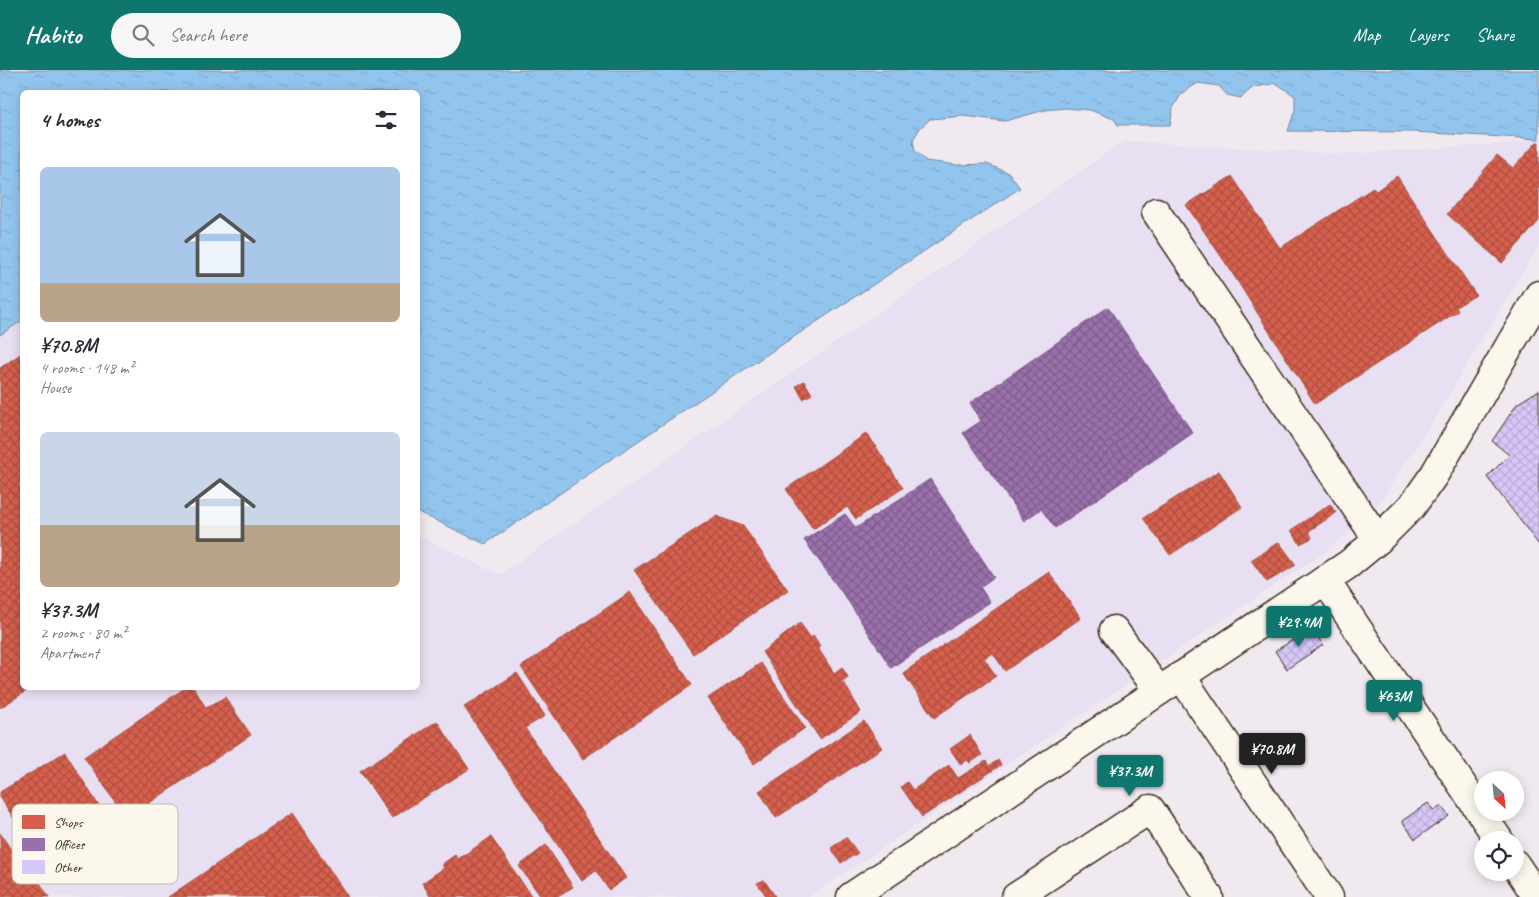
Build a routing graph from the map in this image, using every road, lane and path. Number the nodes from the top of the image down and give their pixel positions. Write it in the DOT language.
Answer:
graph roads {
  1 [pos="1156,212"];
  2 [pos="1535,315"];
  3 [pos="1378,540"];
  4 [pos="1325,580"];
  5 [pos="1114,630"];
  6 [pos="1181,676"];
  7 [pos="1159,691"];
  8 [pos="1493,831"];
  9 [pos="1524,878"];
  10 [pos="1021,896"];
  11 [pos="851,897"];
  12 [pos="1209,897"];
  13 [pos="1328,897"];
  14 [pos="1537,897"];
  1 -- 3 [label="street"];
  2 -- 3 [label="street"];
  3 -- 4 [label="street"];
  4 -- 6 [label="street"];
  4 -- 8 [label="street"];
  5 -- 7 [label="street"];
  6 -- 7 [label="street"];
  6 -- 13 [label="street"];
  7 -- 11 [label="street"];
  9 -- 14 [label="street"];
  10 -- 12 [label="street"];
}
